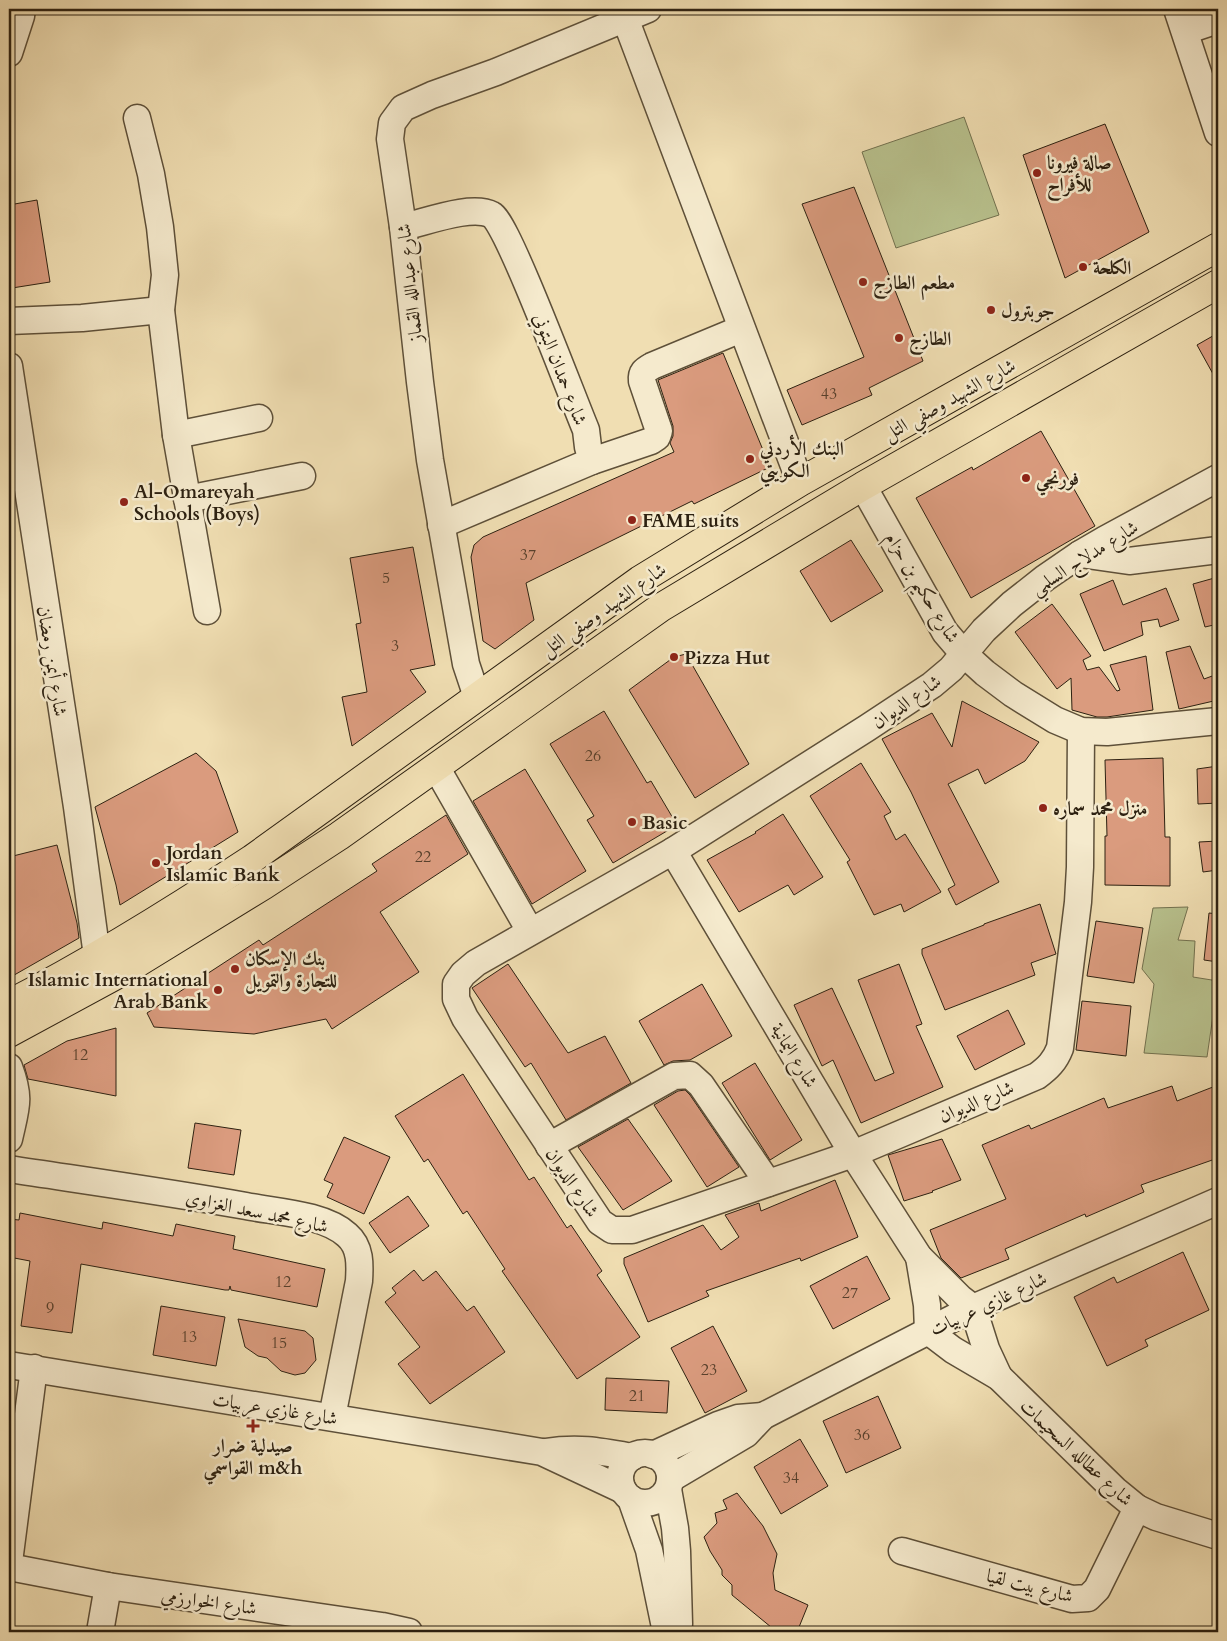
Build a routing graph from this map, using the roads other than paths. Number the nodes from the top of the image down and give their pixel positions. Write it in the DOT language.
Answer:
graph roads {
  1 [pos="22,9"];
  2 [pos="636,13"];
  3 [pos="1181,20"];
  4 [pos="1218,20"];
  5 [pos="9,53"];
  6 [pos="137,118"];
  7 [pos="1218,132"];
  8 [pos="403,227"];
  9 [pos="1218,247"];
  10 [pos="1218,284"];
  11 [pos="161,310"];
  12 [pos="9,321"];
  13 [pos="741,329"];
  14 [pos="9,366"];
  15 [pos="259,418"];
  16 [pos="176,435"];
  17 [pos="592,462"];
  18 [pos="302,476"];
  19 [pos="1218,478"];
  20 [pos="800,482"];
  21 [pos="863,486"];
  22 [pos="186,499"];
  23 [pos="441,525"];
  24 [pos="1218,550"];
  25 [pos="1080,554"];
  26 [pos="206,612"];
  27 [pos="963,652"];
  28 [pos="477,697"];
  29 [pos="1218,721"];
  30 [pos="1081,731"];
  31 [pos="436,767"];
  32 [pos="673,851"];
  33 [pos="530,931"];
  34 [pos="97,956"];
  35 [pos="9,1004"];
  36 [pos="9,1033"];
  37 [pos="9,1068"];
  38 [pos="9,1139"];
  39 [pos="549,1146"];
  40 [pos="854,1154"];
  41 [pos="9,1169"];
  42 [pos="768,1183"];
  43 [pos="1218,1201"];
  44 [pos="919,1257"];
  45 [pos="973,1308"];
  46 [pos="928,1331"];
  47 [pos="9,1365"];
  48 [pos="34,1368"];
  49 [pos="999,1377"];
  50 [pos="763,1416"];
  51 [pos="332,1417"];
  52 [pos="542,1452"];
  53 [pos="642,1456"];
  54 [pos="669,1484"];
  55 [pos="627,1494"];
  56 [pos="1137,1508"];
  57 [pos="1218,1536"];
  58 [pos="902,1551"];
  59 [pos="9,1562"];
  60 [pos="9,1567"];
  61 [pos="108,1586"];
  62 [pos="100,1632"];
  63 [pos="409,1632"];
  64 [pos="666,1632"];
  65 [pos="677,1632"];
  1 -- 5 [label="street"];
  2 -- 8 [label="street, شارع عبدالله القماز"];
  2 -- 13 [label="street, شارع عبدالله القماز"];
  3 -- 4 [label="street"];
  3 -- 7 [label="street"];
  6 -- 11 [label="street"];
  8 -- 17 [label="street, شارع حمدان البتوني"];
  8 -- 23 [label="street, شارع عبدالله القماز"];
  9 -- 20 [label="main road, شارع الشهيد وصفي التل"];
  10 -- 21 [label="main road, شارع الشهيد وصفي التل"];
  11 -- 12 [label="street"];
  11 -- 16 [label="street"];
  13 -- 17 [label="street"];
  13 -- 20 [label="street, شارع عبدالله القماز"];
  14 -- 34 [label="street, شارع أيمن رمضان"];
  15 -- 16 [label="street"];
  16 -- 22 [label="street"];
  17 -- 23 [label="street"];
  18 -- 22 [label="street"];
  19 -- 25 [label="street, شارع مدلاج السلمي"];
  20 -- 28 [label="main road, شارع الشهيد وصفي التل"];
  21 -- 27 [label="street, شارع حكيم بن حزام"];
  21 -- 31 [label="main road, شارع الشهيد وصفي التل"];
  22 -- 26 [label="street"];
  23 -- 28 [label="street, شارع عبدالله القماز"];
  24 -- 25 [label="street"];
  25 -- 27 [label="street, شارع مدلاج السلمي"];
  27 -- 30 [label="street, شارع حكيم بن حزام"];
  27 -- 32 [label="street, شارع الديوان"];
  28 -- 34 [label="main road, شارع الشهيد وصفي التل"];
  29 -- 30 [label="street, شارع حكيم بن حزام"];
  30 -- 40 [label="street, شارع الديوان"];
  31 -- 33 [label="street"];
  31 -- 36 [label="main road, شارع الشهيد وصفي التل"];
  32 -- 33 [label="street, شارع الديوان"];
  32 -- 40 [label="street, شارع اليمانية"];
  33 -- 39 [label="street, شارع الديوان"];
  34 -- 35 [label="main road, شارع الشهيد وصفي التل"];
  37 -- 38 [label="street"];
  39 -- 42 [label="street, شارع الديوان"];
  39 -- 42 [label="street"];
  40 -- 42 [label="street, شارع الديوان"];
  40 -- 44 [label="street, شارع اليمانية"];
  41 -- 51 [label="street, شارع محمد سعد الغزاوي"];
  43 -- 45 [label="street, شارع غازي عربيات"];
  44 -- 45 [label="street, شارع اليمانية"];
  44 -- 46 [label="street, شارع اليمانية"];
  45 -- 46 [label="street, شارع غازي عربيات"];
  45 -- 49 [label="street, شارع عطالله السحيمات"];
  46 -- 49 [label="street, شارع عطالله السحيمات"];
  46 -- 50 [label="street, شارع غازي عربيات"];
  47 -- 48 [label="street, شارع غازي عربيات"];
  48 -- 51 [label="street, شارع غازي عربيات"];
  48 -- 59 [label="street"];
  49 -- 56 [label="street, شارع عطالله السحيمات"];
  50 -- 53 [label="street, شارع غازي عربيات"];
  50 -- 54 [label="street, شارع غازي عربيات"];
  51 -- 52 [label="street, شارع غازي عربيات"];
  52 -- 53 [label="street, شارع غازي عربيات"];
  52 -- 55 [label="street, شارع غازي عربيات"];
  53 -- 54 [label="street"];
  53 -- 55 [label="street"];
  54 -- 55 [label="street"];
  54 -- 65 [label="street"];
  55 -- 64 [label="street"];
  56 -- 57 [label="street, شارع عطالله السحيمات"];
  56 -- 58 [label="street, شارع بيت لقيا"];
  60 -- 61 [label="street, شارع الخوارزمي"];
  61 -- 62 [label="street"];
  61 -- 63 [label="street, شارع الخوارزمي"];
}
